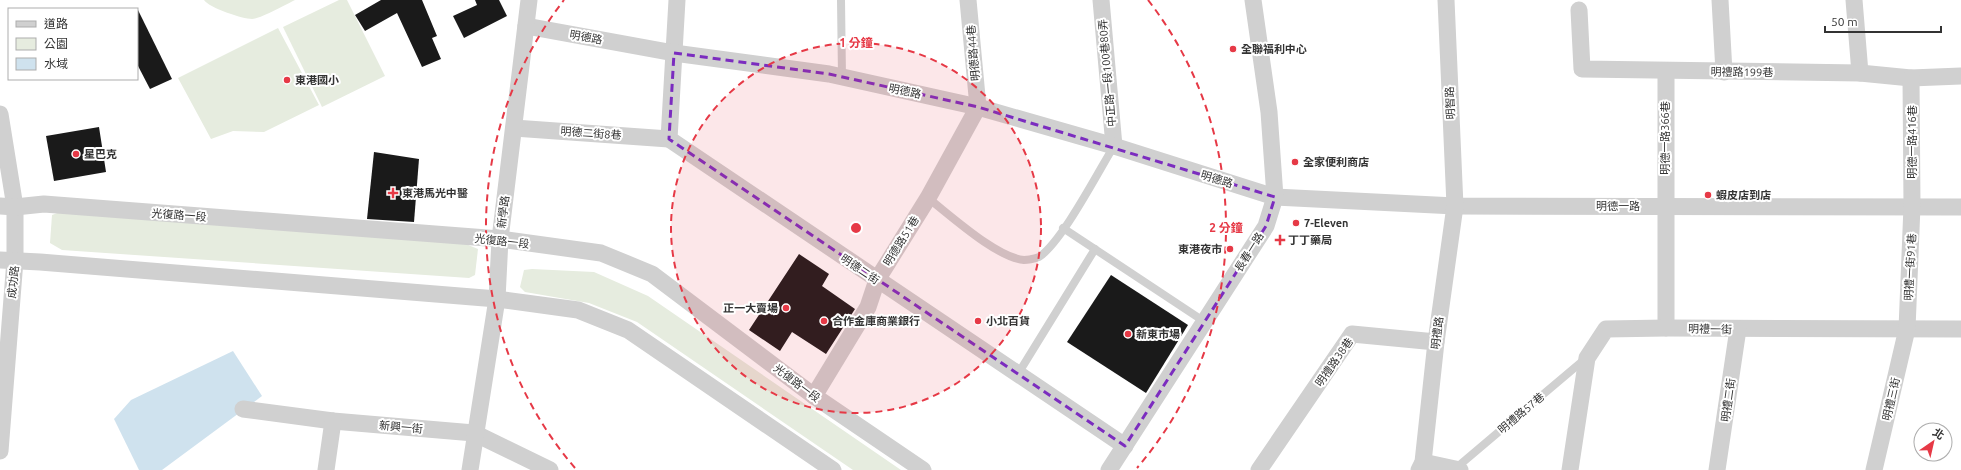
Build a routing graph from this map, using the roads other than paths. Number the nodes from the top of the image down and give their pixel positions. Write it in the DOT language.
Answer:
graph roads {
  1 [pos="528,0"];
  2 [pos="677,0"];
  3 [pos="841,0"];
  4 [pos="968,0"];
  5 [pos="1101,0"];
  6 [pos="1253,0"];
  7 [pos="1446,0"];
  8 [pos="1720,0"];
  9 [pos="1854,0"];
  10 [pos="1579,10"];
  11 [pos="526,26"];
  12 [pos="674,53"];
  13 [pos="1666,71"];
  14 [pos="1724,72"];
  15 [pos="1860,73"];
  16 [pos="1961,76"];
  17 [pos="842,77"];
  18 [pos="1911,78"];
  19 [pos="978,107"];
  20 [pos="0,114"];
  21 [pos="514,128"];
  22 [pos="669,139"];
  23 [pos="1114,146"];
  24 [pos="1275,197"];
  25 [pos="928,198"];
  26 [pos="1455,206"];
  27 [pos="1665,206"];
  28 [pos="1912,206"];
  29 [pos="8,207"];
  30 [pos="1961,207"];
  31 [pos="1063,228"];
  32 [pos="500,239"];
  33 [pos="1095,249"];
  34 [pos="8,260"];
  35 [pos="877,280"];
  36 [pos="497,299"];
  37 [pos="1205,322"];
  38 [pos="1666,328"];
  39 [pos="1738,329"];
  40 [pos="1907,329"];
  41 [pos="1961,329"];
  42 [pos="1436,342"];
  43 [pos="1587,358"];
  44 [pos="1018,374"];
  45 [pos="814,396"];
  46 [pos="243,409"];
  47 [pos="333,421"];
  48 [pos="474,433"];
  49 [pos="1125,446"];
  50 [pos="0,451"];
  51 [pos="1421,466"];
  52 [pos="1458,469"];
  53 [pos="326,470"];
  54 [pos="470,470"];
  55 [pos="550,470"];
  56 [pos="833,470"];
  57 [pos="923,470"];
  58 [pos="1109,470"];
  59 [pos="1259,470"];
  60 [pos="1570,470"];
  61 [pos="1717,470"];
  62 [pos="1874,470"];
  1 -- 11 [label="street, 新學路"];
  2 -- 12 [label="street"];
  3 -- 17 [label="lane"];
  4 -- 19 [label="street, 明德路44巷"];
  5 -- 23 [label="street, 中正路一段100巷80弄"];
  6 -- 24 [label="street, 長春一路"];
  7 -- 26 [label="street, 明智路"];
  8 -- 14 [label="street"];
  9 -- 15 [label="street"];
  10 -- 13 [label="street, 明禮路199巷"];
  11 -- 12 [label="street, 明德路"];
  11 -- 21 [label="street, 新學路"];
  12 -- 17 [label="street, 明德路"];
  12 -- 22 [label="street"];
  13 -- 14 [label="street, 明禮路199巷"];
  13 -- 27 [label="street, 明德一路366巷"];
  14 -- 15 [label="street, 明禮路199巷"];
  15 -- 18 [label="street, 明禮路199巷"];
  16 -- 18 [label="street, 明禮路199巷"];
  17 -- 19 [label="street, 明德路"];
  18 -- 28 [label="street, 明德一路416巷"];
  19 -- 23 [label="street, 明德路"];
  19 -- 25 [label="street, 明德路51巷"];
  20 -- 29 [label="street, 成功路"];
  21 -- 22 [label="street, 明德二街8巷"];
  21 -- 32 [label="street, 新學路"];
  22 -- 35 [label="street, 明德二街"];
  23 -- 24 [label="street, 明德路"];
  23 -- 31 [label="lane"];
  24 -- 26 [label="street, 明德一路"];
  24 -- 37 [label="street, 長春一路"];
  25 -- 31 [label="lane"];
  25 -- 35 [label="street, 明德路51巷"];
  26 -- 27 [label="street, 明德一路"];
  26 -- 42 [label="street, 明禮路"];
  27 -- 28 [label="street, 明德一路"];
  27 -- 38 [label="street, 明德一路366巷"];
  28 -- 30 [label="street, 明德一路"];
  28 -- 40 [label="street, 明禮一街91巷"];
  29 -- 32 [label="street, 光復路一段"];
  29 -- 34 [label="street, 成功路"];
  31 -- 33 [label="lane"];
  32 -- 36 [label="street, 新學路"];
  32 -- 45 [label="street, 光復路一段"];
  33 -- 37 [label="lane"];
  33 -- 44 [label="lane"];
  34 -- 36 [label="street"];
  34 -- 50 [label="street, 成功路"];
  35 -- 44 [label="street, 明德二街"];
  35 -- 45 [label="street, 明德路51巷"];
  36 -- 48 [label="street, 新學路"];
  36 -- 56 [label="street"];
  37 -- 49 [label="street, 長春一路"];
  38 -- 39 [label="street, 明禮一街"];
  38 -- 43 [label="street, 明禮一街"];
  39 -- 40 [label="street, 明禮一街"];
  39 -- 61 [label="street, 明禮二街"];
  40 -- 41 [label="street, 明禮一街"];
  40 -- 62 [label="street, 明禮三街"];
  42 -- 51 [label="street, 明禮路"];
  42 -- 59 [label="street, 明禮路38巷"];
  43 -- 52 [label="lane, 明禮路57巷"];
  43 -- 60 [label="street, 明禮一街"];
  44 -- 49 [label="street, 明德二街"];
  45 -- 57 [label="street, 光復路一段"];
  46 -- 47 [label="street, 新興一街"];
  47 -- 48 [label="street, 新興一街"];
  47 -- 53 [label="street"];
  48 -- 54 [label="street, 新學路"];
  48 -- 55 [label="street, 新興一街"];
  49 -- 58 [label="street, 長春一路"];
  51 -- 52 [label="street, 明禮路"];
}
